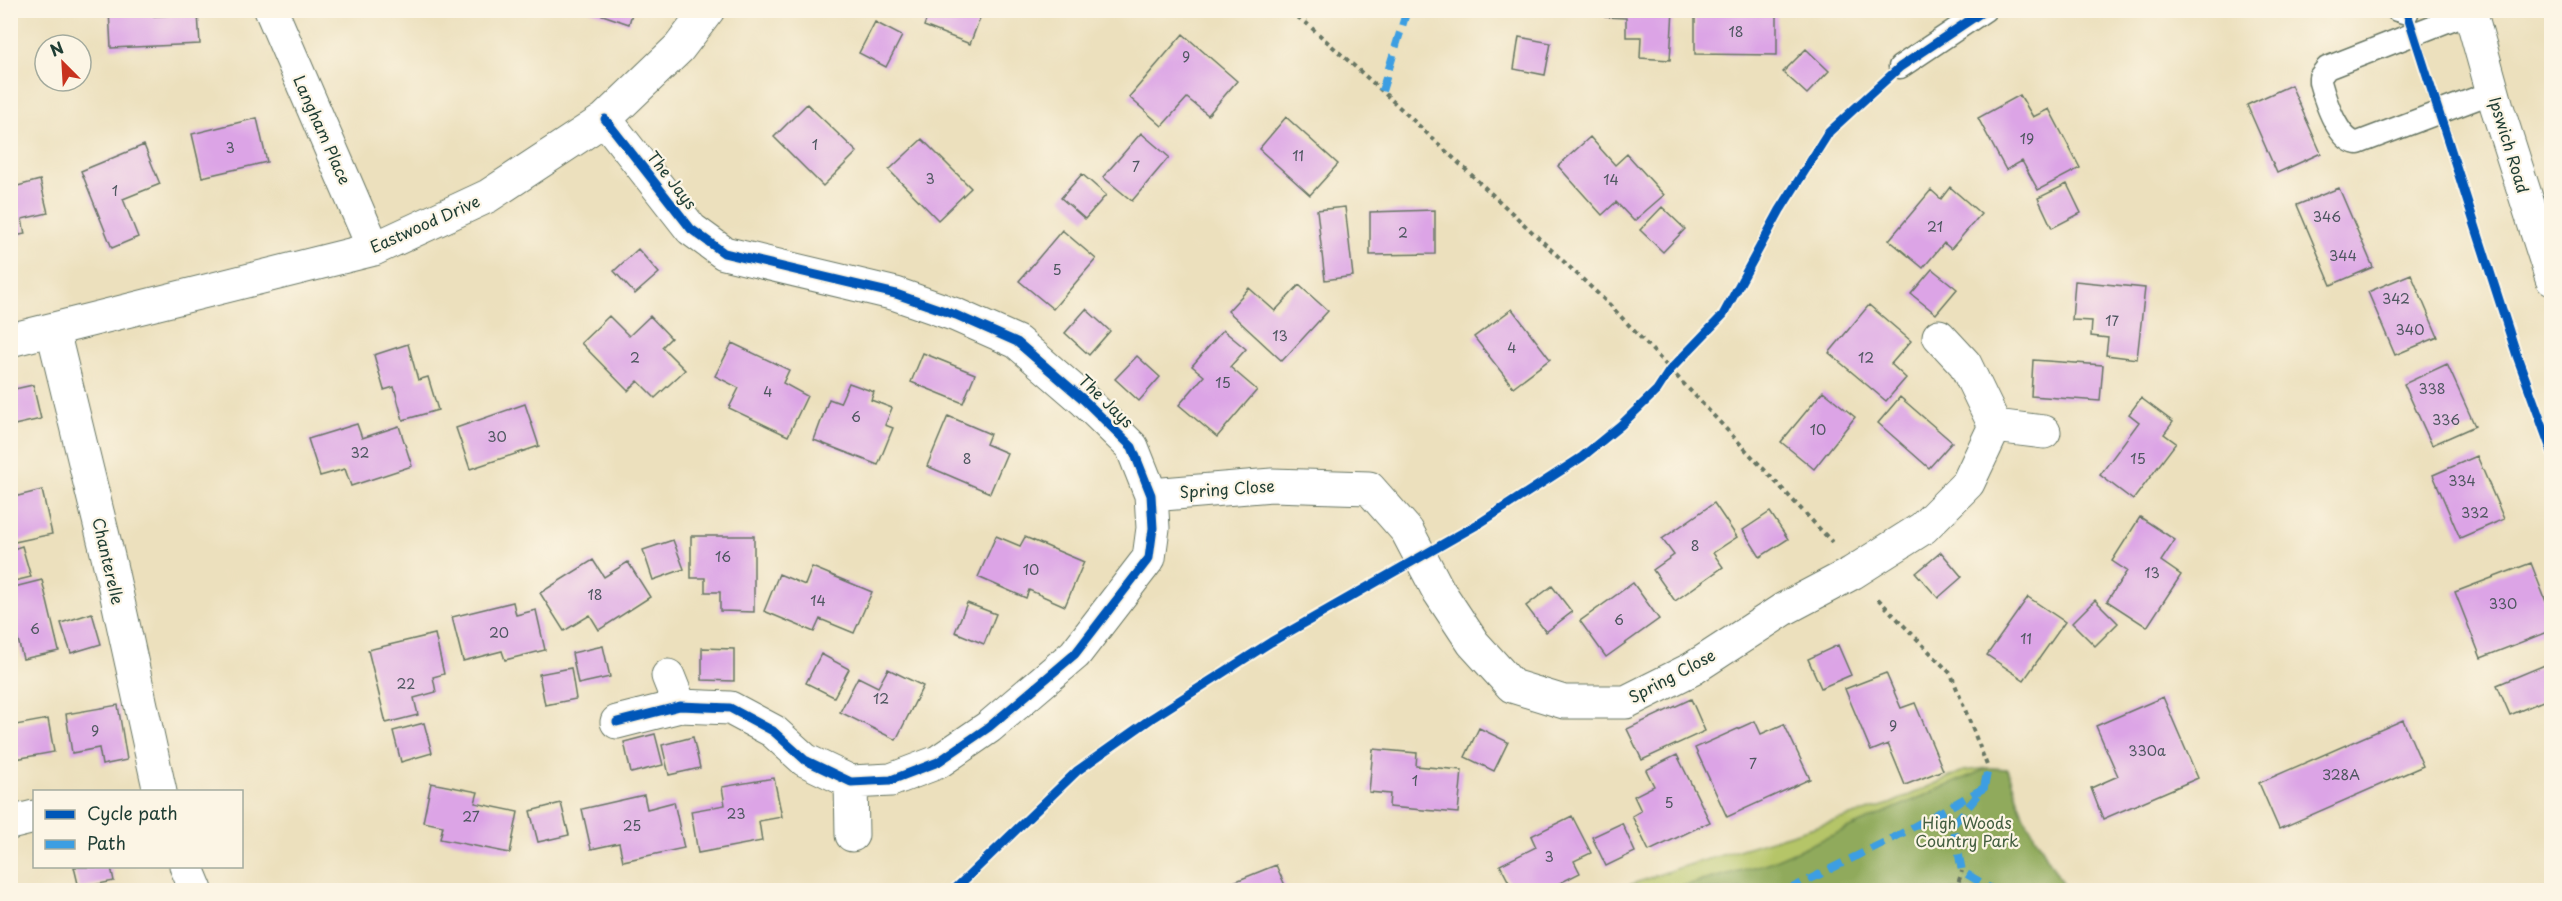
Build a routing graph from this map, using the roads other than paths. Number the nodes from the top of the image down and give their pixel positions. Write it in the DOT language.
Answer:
graph roads {
  1 [pos="271,10"];
  2 [pos="708,10"];
  3 [pos="1985,10"];
  4 [pos="2470,11"];
  5 [pos="1900,67"];
  6 [pos="2493,92"];
  7 [pos="605,119"];
  8 [pos="374,249"];
  9 [pos="2552,279"];
  10 [pos="53,331"];
  11 [pos="1939,336"];
  12 [pos="10,340"];
  13 [pos="1995,426"];
  14 [pos="2044,432"];
  15 [pos="1151,495"];
  16 [pos="668,676"];
  17 [pos="680,706"];
  18 [pos="617,722"];
  19 [pos="851,782"];
  20 [pos="156,790"];
  21 [pos="33,817"];
  22 [pos="10,823"];
  23 [pos="852,835"];
  24 [pos="186,868"];
  25 [pos="196,891"];
  1 -- 8 [label="street, Langham Place"];
  2 -- 7 [label="street, Eastwood Drive"];
  3 -- 5 [label="lane"];
  4 -- 6 [label="street, Ipswich Road"];
  4 -- 6 [label="lane"];
  6 -- 9 [label="street, Ipswich Road"];
  7 -- 8 [label="street, Eastwood Drive"];
  7 -- 15 [label="street, The Jays"];
  8 -- 10 [label="street, Eastwood Drive"];
  10 -- 12 [label="street, Eastwood Drive"];
  10 -- 20 [label="street, Chanterelle"];
  11 -- 13 [label="street"];
  13 -- 14 [label="street"];
  13 -- 15 [label="street, Spring Close"];
  15 -- 19 [label="street, The Jays"];
  16 -- 17 [label="street"];
  17 -- 18 [label="street, The Jays"];
  17 -- 19 [label="street, The Jays"];
  19 -- 23 [label="street"];
  21 -- 22 [label="street"];
  24 -- 25 [label="street"];
}
